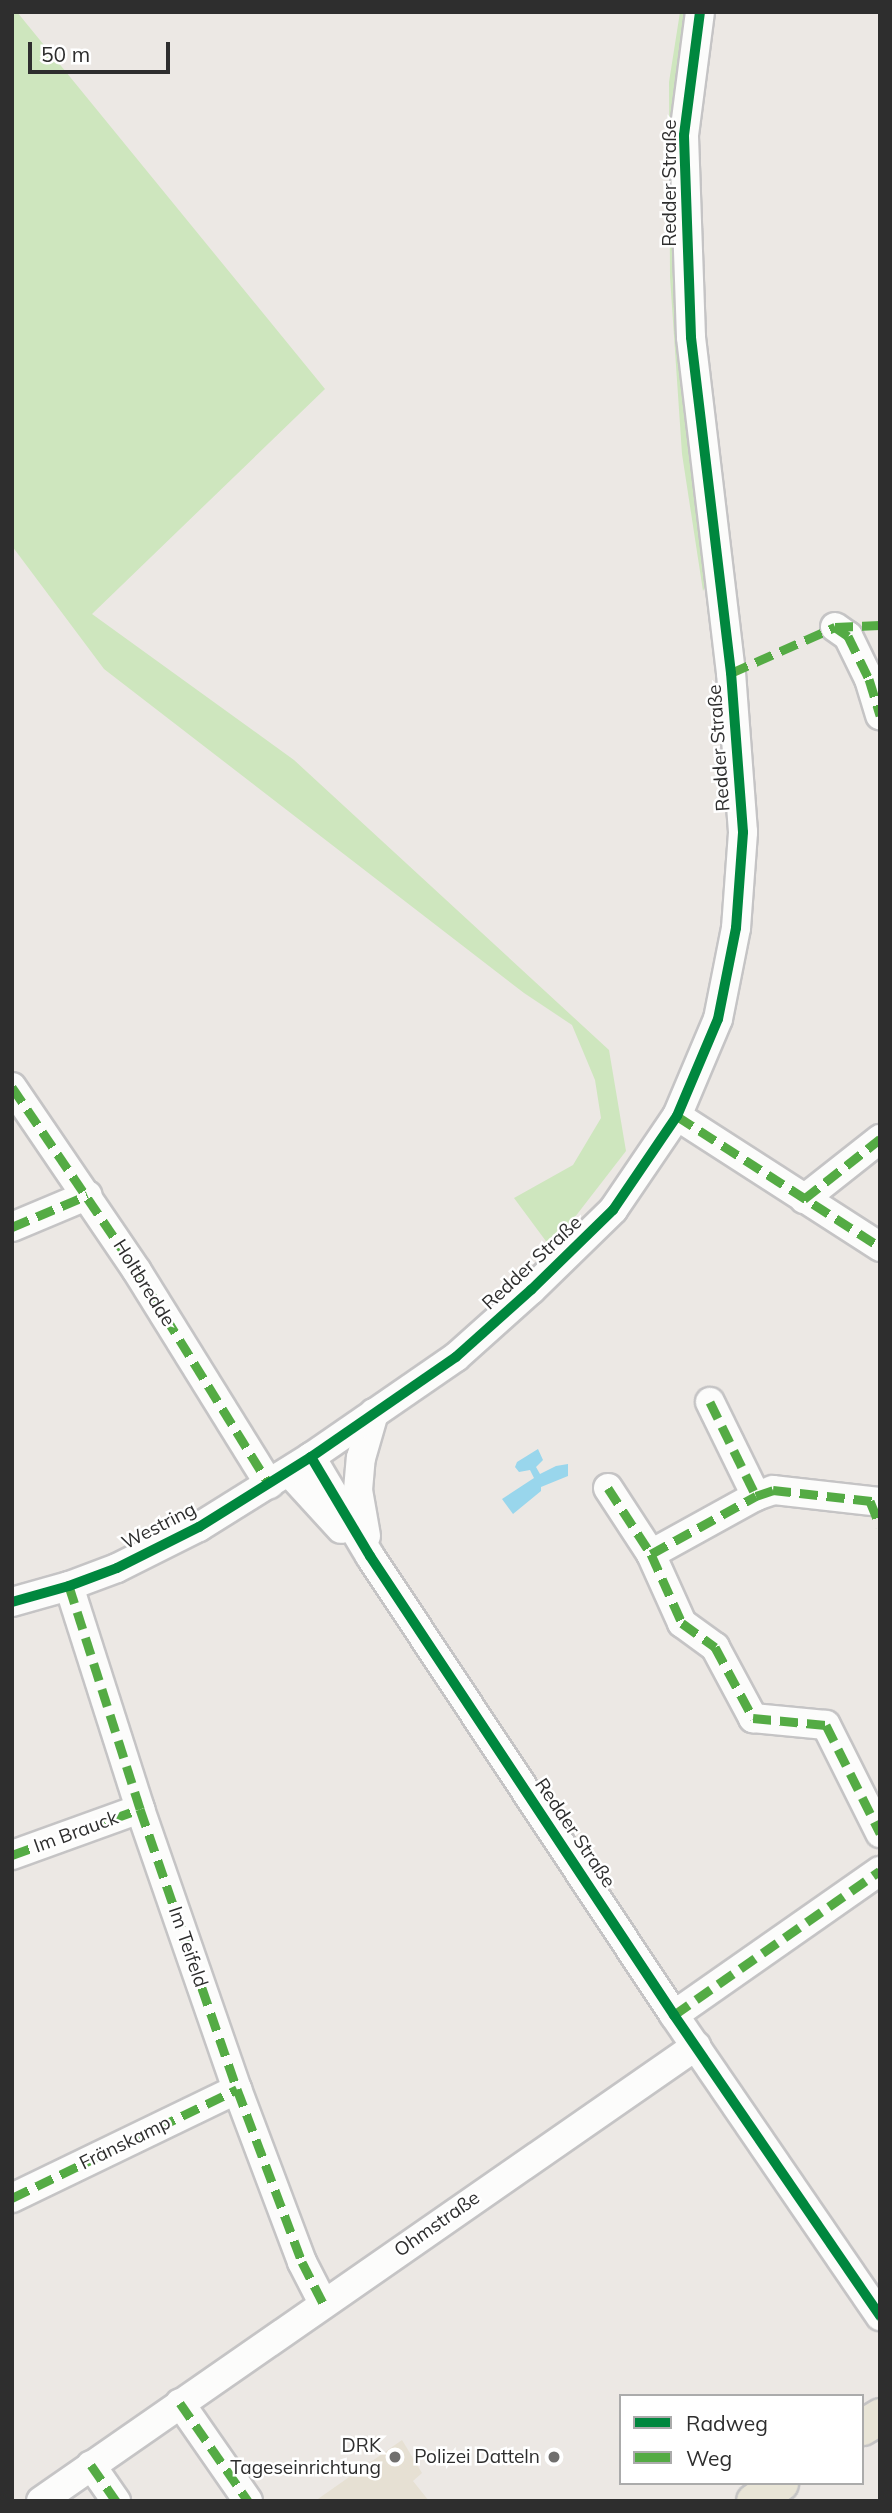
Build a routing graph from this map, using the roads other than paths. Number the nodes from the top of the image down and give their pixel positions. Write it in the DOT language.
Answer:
graph roads {
  1 [pos="700,12"];
  2 [pos="835,627"];
  3 [pos="880,715"];
  4 [pos="12,1087"];
  5 [pos="677,1116"];
  6 [pos="880,1139"];
  7 [pos="88,1195"];
  8 [pos="804,1199"];
  9 [pos="12,1227"];
  10 [pos="880,1247"];
  11 [pos="710,1402"];
  12 [pos="374,1413"];
  13 [pos="290,1471"];
  14 [pos="608,1488"];
  15 [pos="756,1496"];
  16 [pos="877,1510"];
  17 [pos="651,1554"];
  18 [pos="370,1556"];
  19 [pos="69,1586"];
  20 [pos="12,1602"];
  21 [pos="140,1809"];
  22 [pos="880,1833"];
  23 [pos="12,1855"];
  24 [pos="880,1871"];
  25 [pos="674,2015"];
  26 [pos="696,2046"];
  27 [pos="237,2089"];
  28 [pos="12,2198"];
  29 [pos="323,2303"];
  30 [pos="880,2316"];
  31 [pos="180,2403"];
  32 [pos="880,2416"];
  33 [pos="864,2426"];
  34 [pos="91,2465"];
  35 [pos="777,2485"];
  36 [pos="41,2501"];
  37 [pos="116,2501"];
  38 [pos="248,2501"];
  39 [pos="754,2501"];
  1 -- 5 [label="street, Redder Straße"];
  2 -- 3 [label="street"];
  4 -- 7 [label="street, Holtbredde"];
  5 -- 8 [label="street"];
  5 -- 12 [label="street, Redder Straße"];
  6 -- 8 [label="street"];
  7 -- 9 [label="street"];
  7 -- 13 [label="street, Holtbredde"];
  8 -- 10 [label="street"];
  11 -- 15 [label="street"];
  12 -- 13 [label="street, Redder Straße"];
  12 -- 18 [label="street"];
  13 -- 18 [label="street, Redder Straße"];
  13 -- 19 [label="street, Westring"];
  14 -- 17 [label="street"];
  15 -- 16 [label="street"];
  15 -- 17 [label="street"];
  17 -- 22 [label="street"];
  18 -- 25 [label="street, Redder Straße"];
  19 -- 20 [label="street, Westring"];
  19 -- 21 [label="street, Im Teifeld"];
  21 -- 23 [label="street, Im Brauck"];
  21 -- 27 [label="street, Im Teifeld"];
  24 -- 25 [label="street"];
  25 -- 26 [label="street, Redder Straße"];
  26 -- 29 [label="street, Ohmstraße"];
  26 -- 30 [label="street, Redder Straße"];
  27 -- 28 [label="street, Fränskamp"];
  27 -- 29 [label="street, Im Teifeld"];
  29 -- 31 [label="street, Ohmstraße"];
  31 -- 34 [label="street, Ohmstraße"];
  31 -- 38 [label="street"];
  32 -- 33 [label="main road"];
  34 -- 36 [label="street, Ohmstraße"];
  34 -- 37 [label="street"];
  35 -- 39 [label="main road"];
}
